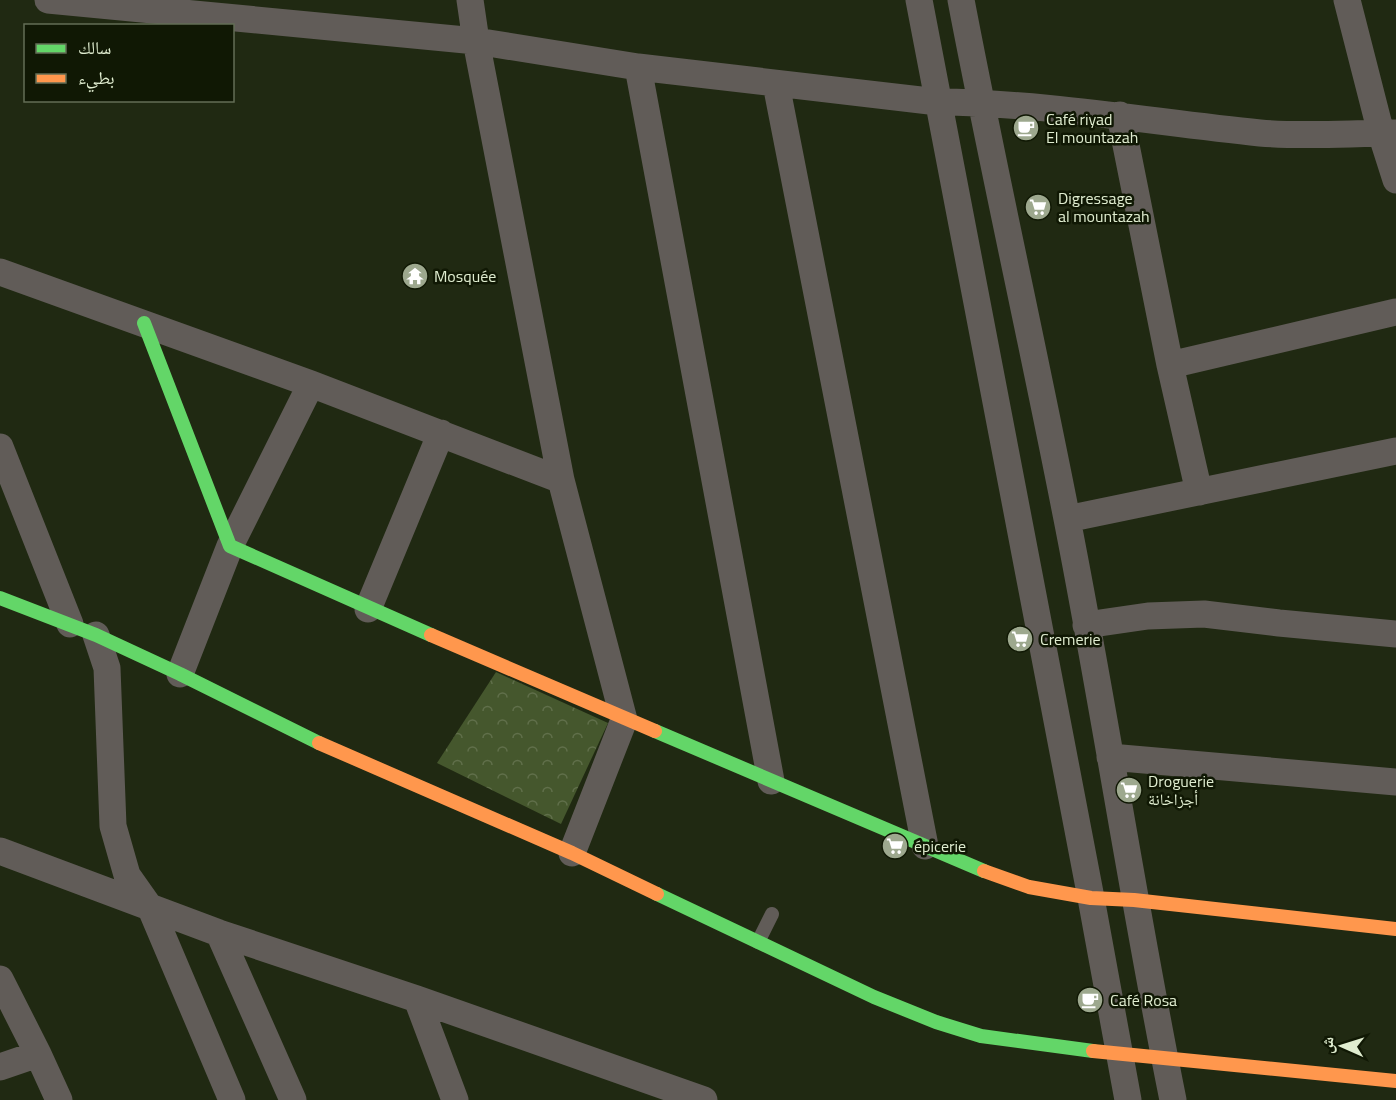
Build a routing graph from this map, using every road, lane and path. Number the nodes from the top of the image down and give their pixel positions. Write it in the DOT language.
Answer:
graph roads {
  1 [pos="48,0"];
  2 [pos="470,0"];
  3 [pos="919,0"];
  4 [pos="961,0"];
  5 [pos="1347,0"];
  6 [pos="476,41"];
  7 [pos="638,67"];
  8 [pos="776,84"];
  9 [pos="938,102"];
  10 [pos="980,102"];
  11 [pos="1120,115"];
  12 [pos="1389,133"];
  13 [pos="1396,180"];
  14 [pos="0,272"];
  15 [pos="1396,312"];
  16 [pos="144,323"];
  17 [pos="1170,365"];
  18 [pos="311,384"];
  19 [pos="441,433"];
  20 [pos="0,447"];
  21 [pos="1396,451"];
  22 [pos="561,480"];
  23 [pos="1199,492"];
  24 [pos="1067,519"];
  25 [pos="231,546"];
  26 [pos="0,598"];
  27 [pos="368,609"];
  28 [pos="70,624"];
  29 [pos="1086,626"];
  30 [pos="1396,634"];
  31 [pos="96,635"];
  32 [pos="180,674"];
  33 [pos="624,720"];
  34 [pos="1110,757"];
  35 [pos="771,780"];
  36 [pos="1396,782"];
  37 [pos="925,846"];
  38 [pos="0,851"];
  39 [pos="572,853"];
  40 [pos="1091,898"];
  41 [pos="1134,900"];
  42 [pos="151,909"];
  43 [pos="772,914"];
  44 [pos="1396,929"];
  45 [pos="219,933"];
  46 [pos="758,942"];
  47 [pos="0,981"];
  48 [pos="417,999"];
  49 [pos="38,1054"];
  50 [pos="1119,1055"];
  51 [pos="1165,1059"];
  52 [pos="0,1067"];
  53 [pos="1396,1081"];
  54 [pos="59,1100"];
  55 [pos="232,1100"];
  56 [pos="293,1100"];
  57 [pos="455,1100"];
  58 [pos="704,1100"];
  59 [pos="1128,1100"];
  60 [pos="1173,1100"];
  1 -- 6 [label="street"];
  2 -- 6 [label="street"];
  3 -- 9 [label="street"];
  4 -- 10 [label="street"];
  5 -- 12 [label="street"];
  6 -- 7 [label="street"];
  6 -- 22 [label="street"];
  7 -- 8 [label="street"];
  7 -- 35 [label="street"];
  8 -- 9 [label="street"];
  8 -- 37 [label="street"];
  9 -- 10 [label="street"];
  9 -- 40 [label="street"];
  10 -- 11 [label="street"];
  10 -- 24 [label="street"];
  11 -- 12 [label="street"];
  11 -- 17 [label="street"];
  12 -- 13 [label="street"];
  14 -- 16 [label="street"];
  15 -- 17 [label="street"];
  16 -- 18 [label="street"];
  16 -- 25 [label="street"];
  17 -- 23 [label="street"];
  18 -- 19 [label="street"];
  18 -- 25 [label="street"];
  19 -- 22 [label="street"];
  19 -- 27 [label="street"];
  20 -- 28 [label="street"];
  21 -- 23 [label="street"];
  22 -- 33 [label="street"];
  23 -- 24 [label="street"];
  24 -- 29 [label="street"];
  25 -- 27 [label="street"];
  25 -- 32 [label="street"];
  26 -- 28 [label="street"];
  27 -- 33 [label="street"];
  28 -- 31 [label="street"];
  29 -- 30 [label="street"];
  29 -- 34 [label="street"];
  31 -- 32 [label="street"];
  31 -- 42 [label="street"];
  32 -- 39 [label="street"];
  33 -- 35 [label="street"];
  33 -- 39 [label="street"];
  34 -- 36 [label="street"];
  34 -- 41 [label="street"];
  35 -- 37 [label="street"];
  37 -- 40 [label="street"];
  38 -- 42 [label="street"];
  39 -- 46 [label="street"];
  40 -- 41 [label="street"];
  40 -- 50 [label="street"];
  41 -- 44 [label="street"];
  41 -- 51 [label="street"];
  42 -- 45 [label="street"];
  42 -- 55 [label="street"];
  43 -- 46 [label="lane"];
  45 -- 48 [label="street"];
  45 -- 56 [label="street"];
  46 -- 50 [label="street"];
  47 -- 49 [label="street"];
  48 -- 57 [label="street"];
  48 -- 58 [label="street"];
  49 -- 52 [label="street"];
  49 -- 54 [label="street"];
  50 -- 51 [label="street"];
  50 -- 59 [label="street"];
  51 -- 53 [label="street"];
  51 -- 60 [label="street"];
}
